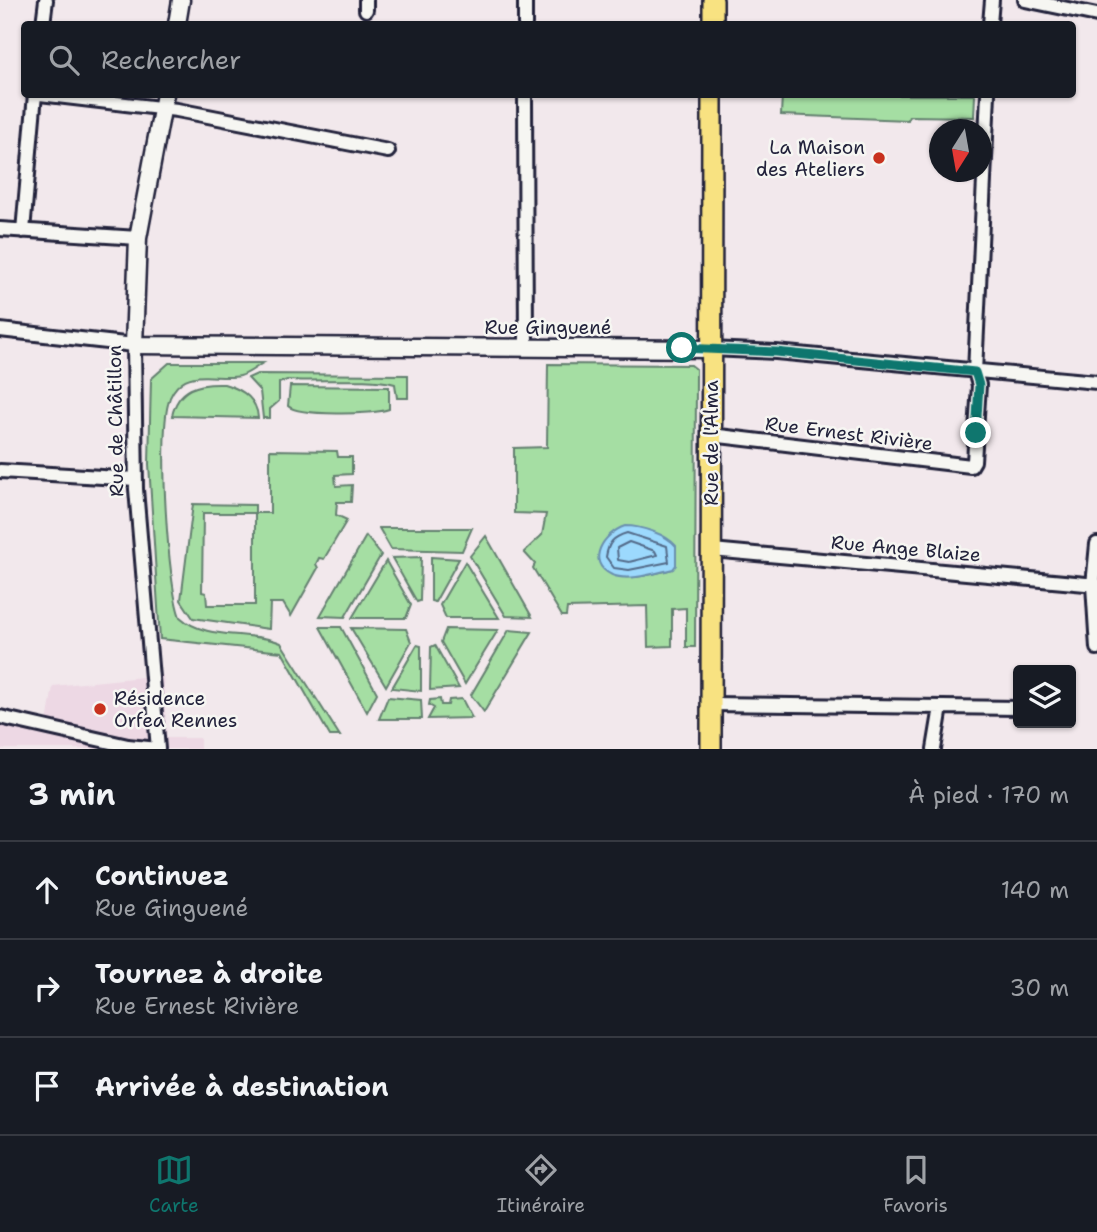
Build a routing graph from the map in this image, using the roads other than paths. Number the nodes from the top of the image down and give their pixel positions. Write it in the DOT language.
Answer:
graph roads {
  1 [pos="46,0"];
  2 [pos="181,0"];
  3 [pos="525,0"];
  4 [pos="713,0"];
  5 [pos="992,0"];
  6 [pos="1025,0"];
  7 [pos="1097,15"];
  8 [pos="43,21"];
  9 [pos="178,21"];
  10 [pos="525,21"];
  11 [pos="713,21"];
  12 [pos="990,21"];
  13 [pos="37,98"];
  14 [pos="110,98"];
  15 [pos="525,98"];
  16 [pos="712,98"];
  17 [pos="988,98"];
  18 [pos="164,101"];
  19 [pos="388,151"];
  20 [pos="0,229"];
  21 [pos="23,231"];
  22 [pos="138,238"];
  23 [pos="0,330"];
  24 [pos="134,345"];
  25 [pos="526,347"];
  26 [pos="710,349"];
  27 [pos="975,372"];
  28 [pos="1097,382"];
  29 [pos="710,435"];
  30 [pos="0,471"];
  31 [pos="136,479"];
  32 [pos="1097,544"];
  33 [pos="712,550"];
  34 [pos="1095,585"];
  35 [pos="1097,648"];
  36 [pos="711,704"];
  37 [pos="941,707"];
  38 [pos="1013,708"];
  39 [pos="0,717"];
  40 [pos="158,749"];
  41 [pos="711,749"];
  42 [pos="934,749"];
  1 -- 8 [label="street"];
  2 -- 9 [label="street"];
  3 -- 10 [label="street"];
  4 -- 11 [label="main road"];
  5 -- 12 [label="street"];
  6 -- 7 [label="street"];
  13 -- 21 [label="street"];
  14 -- 18 [label="street"];
  15 -- 25 [label="street"];
  16 -- 26 [label="main road, Rue de l'Alma"];
  17 -- 27 [label="street"];
  18 -- 19 [label="street"];
  18 -- 22 [label="street, Rue de Châtillon"];
  20 -- 21 [label="street"];
  21 -- 22 [label="street"];
  22 -- 24 [label="street, Rue de Châtillon"];
  23 -- 24 [label="street, Rue Ginguené"];
  24 -- 25 [label="street, Rue Ginguené"];
  24 -- 31 [label="street, Rue de Châtillon"];
  25 -- 26 [label="street, Rue Ginguené"];
  26 -- 27 [label="street, Rue Ginguené"];
  26 -- 29 [label="main road, Rue de l'Alma"];
  27 -- 28 [label="street, Rue Ginguené"];
  27 -- 29 [label="street, Rue Ernest Rivière"];
  29 -- 33 [label="main road, Rue de l'Alma"];
  30 -- 31 [label="street"];
  31 -- 40 [label="street, Rue de Châtillon"];
  32 -- 34 [label="street"];
  33 -- 34 [label="street, Rue Ange Blaize"];
  33 -- 36 [label="main road, Rue de l'Alma"];
  34 -- 35 [label="street"];
  36 -- 37 [label="street"];
  36 -- 41 [label="main road, Rue de l'Alma"];
  37 -- 38 [label="street"];
  37 -- 42 [label="street"];
  39 -- 40 [label="street"];
}
